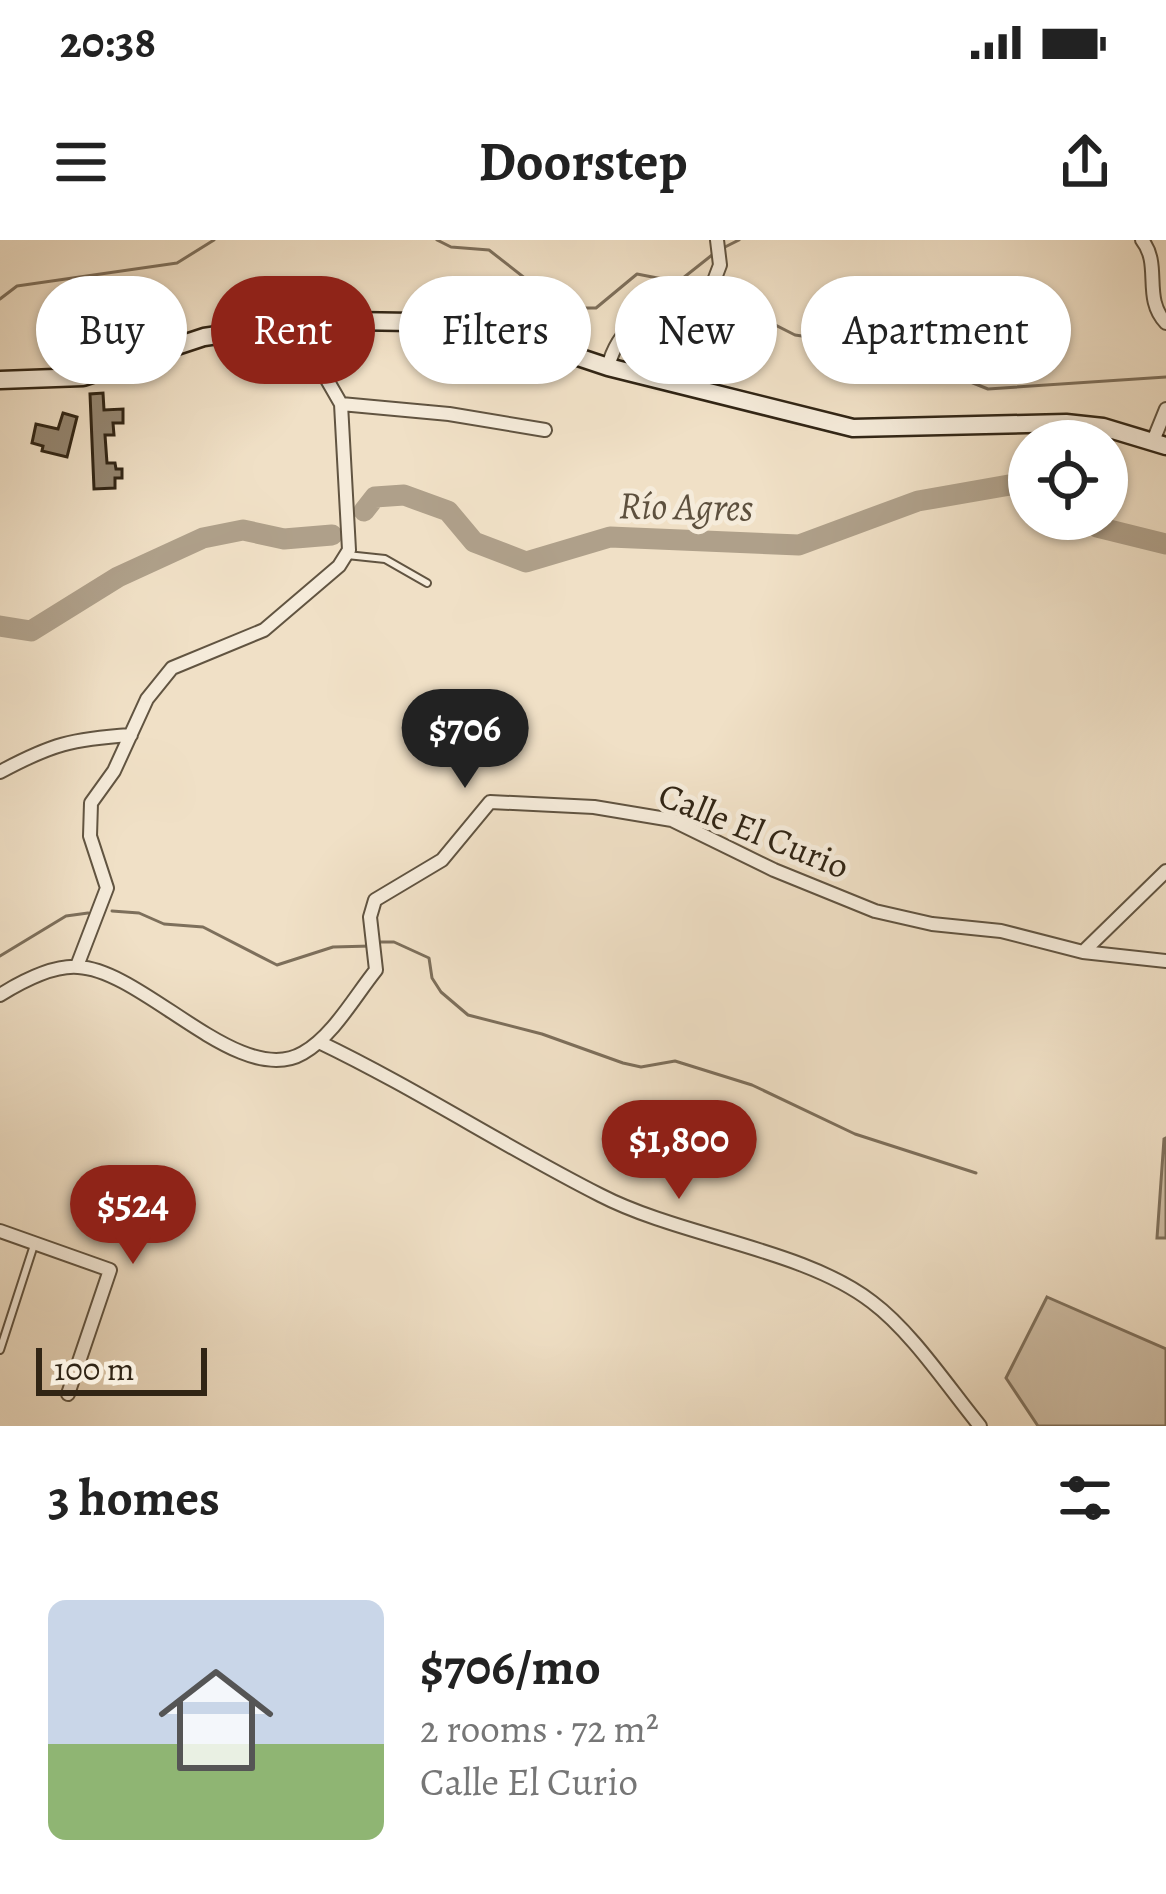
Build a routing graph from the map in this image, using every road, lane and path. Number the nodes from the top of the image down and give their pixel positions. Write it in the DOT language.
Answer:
graph roads {
  1 [pos="718,240"];
  2 [pos="1142,240"];
  3 [pos="375,323"];
  4 [pos="1166,323"];
  5 [pos="211,336"];
  6 [pos="608,367"];
  7 [pos="0,380"];
  8 [pos="329,384"];
  9 [pos="340,404"];
  10 [pos="1166,409"];
  11 [pos="545,430"];
  12 [pos="1159,444"];
  13 [pos="347,555"];
  14 [pos="427,583"];
  15 [pos="130,735"];
  16 [pos="0,772"];
  17 [pos="1166,871"];
  18 [pos="1083,952"];
  19 [pos="1166,961"];
  20 [pos="76,966"];
  21 [pos="0,995"];
  22 [pos="319,1042"];
  23 [pos="0,1232"];
  24 [pos="34,1244"];
  25 [pos="0,1350"];
  26 [pos="68,1394"];
  27 [pos="980,1426"];
  1 -- 6 [label="street"];
  2 -- 4 [label="street"];
  3 -- 6 [label="main road"];
  5 -- 7 [label="main road"];
  6 -- 12 [label="main road"];
  8 -- 9 [label="street"];
  9 -- 11 [label="street"];
  9 -- 13 [label="street"];
  10 -- 12 [label="street"];
  13 -- 14 [label="lane"];
  13 -- 15 [label="street"];
  15 -- 16 [label="street"];
  15 -- 20 [label="street"];
  17 -- 18 [label="street"];
  18 -- 19 [label="street"];
  18 -- 22 [label="street, Calle El Curio"];
  20 -- 21 [label="street"];
  20 -- 22 [label="street"];
  22 -- 27 [label="street"];
  23 -- 24 [label="street"];
  24 -- 25 [label="lane"];
  24 -- 26 [label="street"];
}
